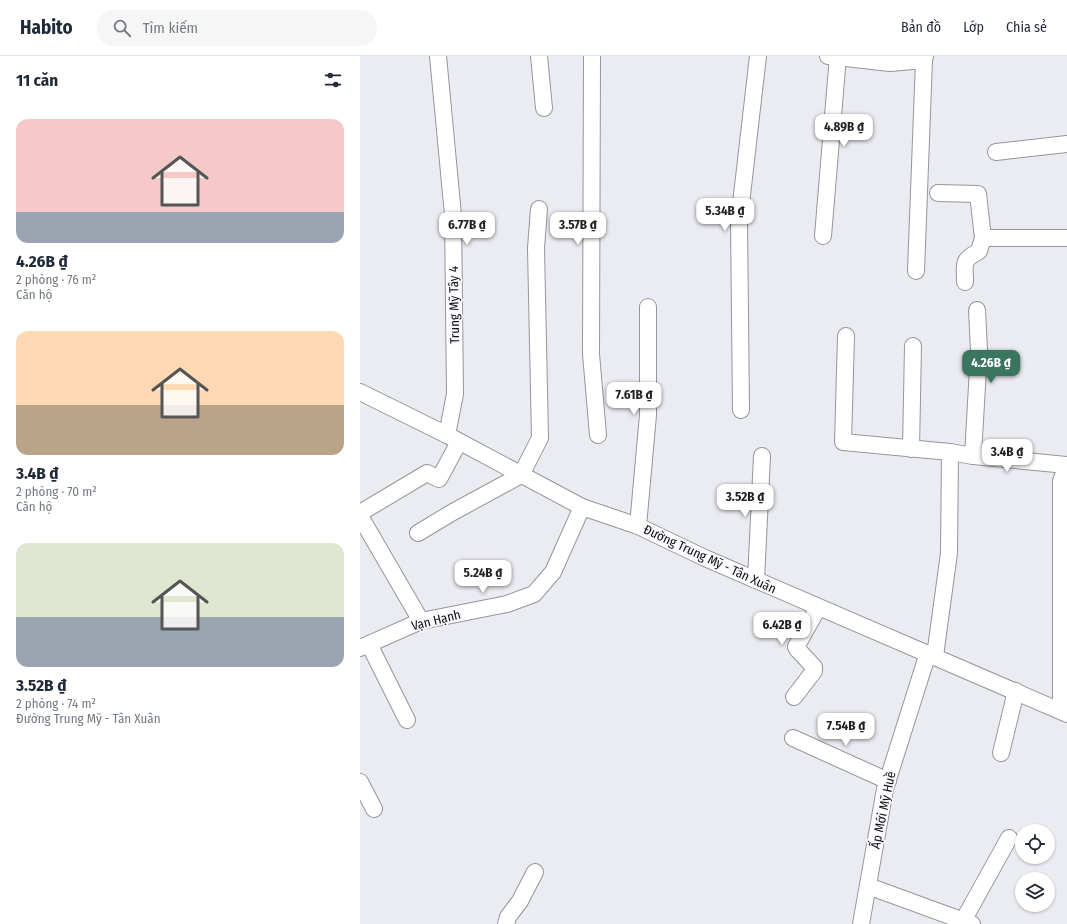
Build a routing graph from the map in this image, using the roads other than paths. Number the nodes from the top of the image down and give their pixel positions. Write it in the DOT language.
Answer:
graph roads {
  1 [pos="438,56"];
  2 [pos="539,56"];
  3 [pos="592,56"];
  4 [pos="758,56"];
  5 [pos="834,56"];
  6 [pos="925,58"];
  7 [pos="544,108"];
  8 [pos="1067,144"];
  9 [pos="996,152"];
  10 [pos="938,193"];
  11 [pos="539,210"];
  12 [pos="823,236"];
  13 [pos="983,238"];
  14 [pos="1067,238"];
  15 [pos="916,271"];
  16 [pos="965,282"];
  17 [pos="648,307"];
  18 [pos="977,310"];
  19 [pos="846,336"];
  20 [pos="913,346"];
  21 [pos="360,392"];
  22 [pos="740,410"];
  23 [pos="598,435"];
  24 [pos="453,438"];
  25 [pos="911,449"];
  26 [pos="950,452"];
  27 [pos="762,456"];
  28 [pos="973,456"];
  29 [pos="1067,465"];
  30 [pos="521,475"];
  31 [pos="582,507"];
  32 [pos="360,515"];
  33 [pos="638,526"];
  34 [pos="418,533"];
  35 [pos="756,580"];
  36 [pos="818,608"];
  37 [pos="421,621"];
  38 [pos="365,646"];
  39 [pos="932,655"];
  40 [pos="1016,691"];
  41 [pos="794,697"];
  42 [pos="1064,712"];
  43 [pos="407,720"];
  44 [pos="793,738"];
  45 [pos="1002,754"];
  46 [pos="888,781"];
  47 [pos="360,782"];
  48 [pos="374,809"];
  49 [pos="1009,838"];
  50 [pos="535,872"];
  51 [pos="868,886"];
  52 [pos="968,922"];
  53 [pos="506,924"];
  54 [pos="861,924"];
  1 -- 24 [label="street, Trung Mỹ Tây 4"];
  2 -- 7 [label="street"];
  3 -- 23 [label="street"];
  4 -- 22 [label="street"];
  5 -- 6 [label="street"];
  5 -- 12 [label="street"];
  6 -- 15 [label="street"];
  8 -- 9 [label="street"];
  10 -- 13 [label="street"];
  11 -- 30 [label="street"];
  13 -- 14 [label="street"];
  13 -- 16 [label="street"];
  17 -- 33 [label="street"];
  18 -- 28 [label="street"];
  19 -- 25 [label="street"];
  20 -- 25 [label="street"];
  21 -- 24 [label="street, Đường Trung Mỹ - Tân Xuân"];
  24 -- 30 [label="street, Đường Trung Mỹ - Tân Xuân"];
  24 -- 32 [label="street, Trung Mỹ Tây 4"];
  25 -- 26 [label="street"];
  26 -- 28 [label="street"];
  26 -- 39 [label="street, Ấp Mới Mỹ Huề"];
  27 -- 35 [label="street"];
  28 -- 29 [label="street"];
  29 -- 42 [label="street"];
  30 -- 31 [label="street, Đường Trung Mỹ - Tân Xuân"];
  30 -- 34 [label="street"];
  31 -- 33 [label="street, Đường Trung Mỹ - Tân Xuân"];
  31 -- 37 [label="street, Vạn Hạnh"];
  32 -- 37 [label="street"];
  33 -- 35 [label="street, Đường Trung Mỹ - Tân Xuân"];
  35 -- 36 [label="street, Đường Trung Mỹ - Tân Xuân"];
  36 -- 39 [label="street, Đường Trung Mỹ - Tân Xuân"];
  36 -- 41 [label="street"];
  37 -- 38 [label="street, Vạn Hạnh"];
  38 -- 43 [label="street"];
  39 -- 40 [label="street, Đường Trung Mỹ - Tân Xuân"];
  39 -- 46 [label="street, Ấp Mới Mỹ Huề"];
  40 -- 42 [label="street, Đường Trung Mỹ - Tân Xuân"];
  40 -- 45 [label="street"];
  44 -- 46 [label="street"];
  46 -- 51 [label="street, Ấp Mới Mỹ Huề"];
  47 -- 48 [label="street"];
  49 -- 52 [label="street"];
  50 -- 53 [label="street"];
  51 -- 52 [label="street"];
  51 -- 54 [label="street, Ấp Mới Mỹ Huề"];
}
